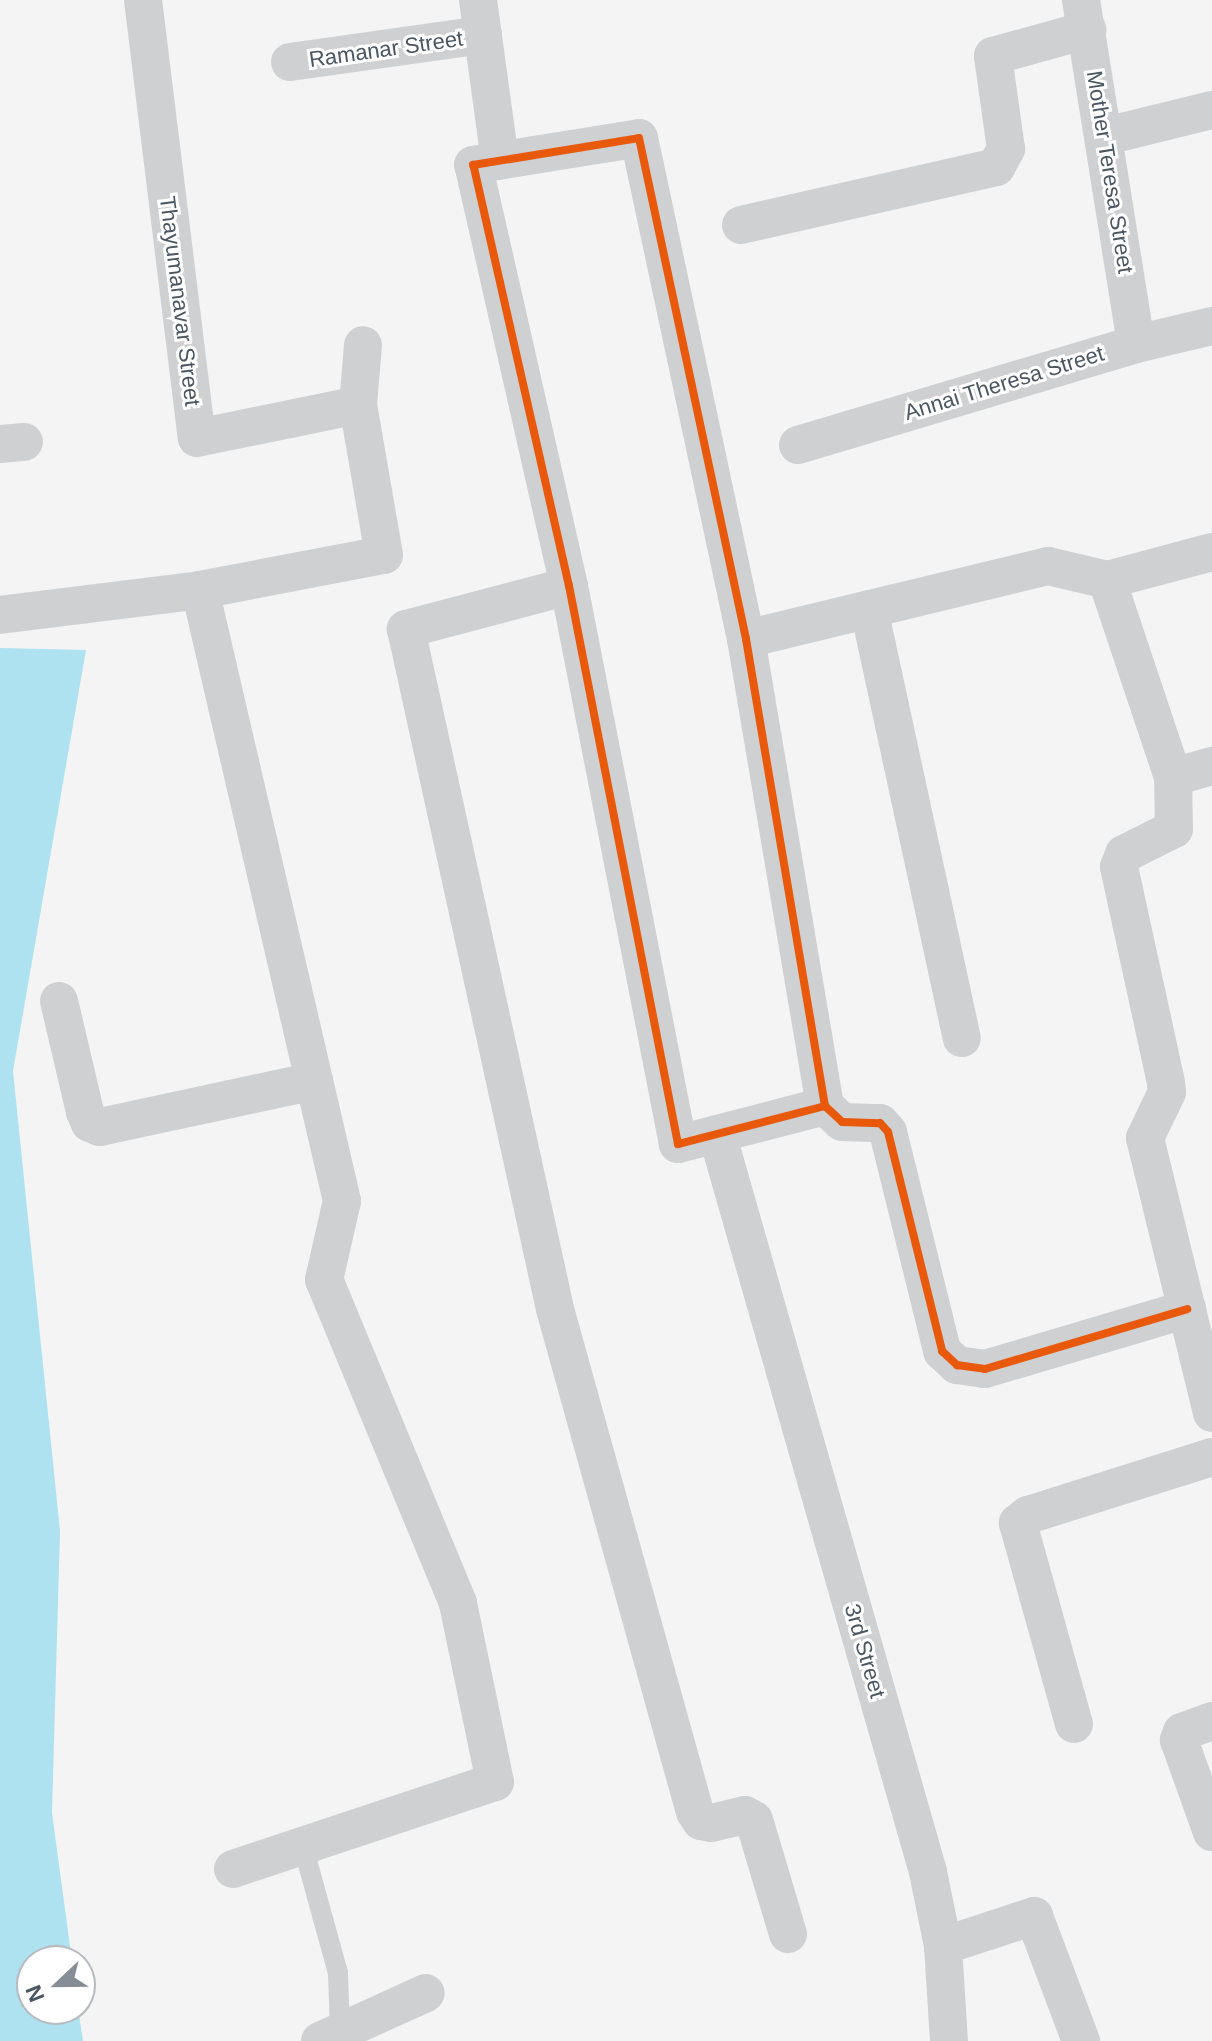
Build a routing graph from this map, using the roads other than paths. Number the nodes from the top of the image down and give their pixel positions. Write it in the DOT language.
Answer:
graph roads {
  1 [pos="143,0"];
  2 [pos="1084,15"];
  3 [pos="481,18"];
  4 [pos="290,62"];
  5 [pos="1212,110"];
  6 [pos="1106,136"];
  7 [pos="500,161"];
  8 [pos="741,225"];
  9 [pos="1212,326"];
  10 [pos="1136,344"];
  11 [pos="363,345"];
  12 [pos="358,405"];
  13 [pos="798,445"];
  14 [pos="1212,552"];
  15 [pos="1107,580"];
  16 [pos="569,586"];
  17 [pos="200,590"];
  18 [pos="869,609"];
  19 [pos="0,615"];
  20 [pos="746,639"];
  21 [pos="1212,766"];
  22 [pos="1173,777"];
  23 [pos="59,1001"];
  24 [pos="962,1038"];
  25 [pos="314,1081"];
  26 [pos="825,1106"];
  27 [pos="718,1137"];
  28 [pos="1187,1309"];
  29 [pos="1212,1413"];
  30 [pos="1212,1457"];
  31 [pos="1212,1721"];
  32 [pos="1074,1724"];
  33 [pos="1212,1832"];
  34 [pos="303,1846"];
  35 [pos="233,1869"];
  36 [pos="788,1934"];
  37 [pos="943,1946"];
  38 [pos="426,1993"];
  39 [pos="330,2036"];
  40 [pos="949,2041"];
  41 [pos="1081,2041"];
  1 -- 12 [label="street, Thayumanavar Street"];
  2 -- 6 [label="street, Mother Teresa Street"];
  2 -- 8 [label="street"];
  3 -- 4 [label="street, Ramanar Street"];
  3 -- 7 [label="street"];
  5 -- 6 [label="street"];
  6 -- 10 [label="street, Mother Teresa Street"];
  7 -- 16 [label="street"];
  7 -- 20 [label="street"];
  9 -- 10 [label="street, Annai Theresa Street"];
  10 -- 13 [label="street, Annai Theresa Street"];
  11 -- 12 [label="street"];
  12 -- 17 [label="street"];
  14 -- 15 [label="street"];
  15 -- 18 [label="street"];
  15 -- 22 [label="street"];
  16 -- 27 [label="street"];
  16 -- 36 [label="street"];
  17 -- 19 [label="street"];
  17 -- 25 [label="street"];
  18 -- 20 [label="street"];
  18 -- 24 [label="street"];
  20 -- 26 [label="street"];
  21 -- 22 [label="street"];
  22 -- 28 [label="street"];
  23 -- 25 [label="street"];
  25 -- 34 [label="street"];
  26 -- 27 [label="street"];
  26 -- 28 [label="street"];
  27 -- 37 [label="street, 3rd Street"];
  28 -- 29 [label="street"];
  30 -- 32 [label="street"];
  31 -- 33 [label="street"];
  34 -- 35 [label="street"];
  34 -- 39 [label="lane"];
  37 -- 40 [label="street, 3rd Street"];
  37 -- 41 [label="street"];
  38 -- 39 [label="street"];
}
